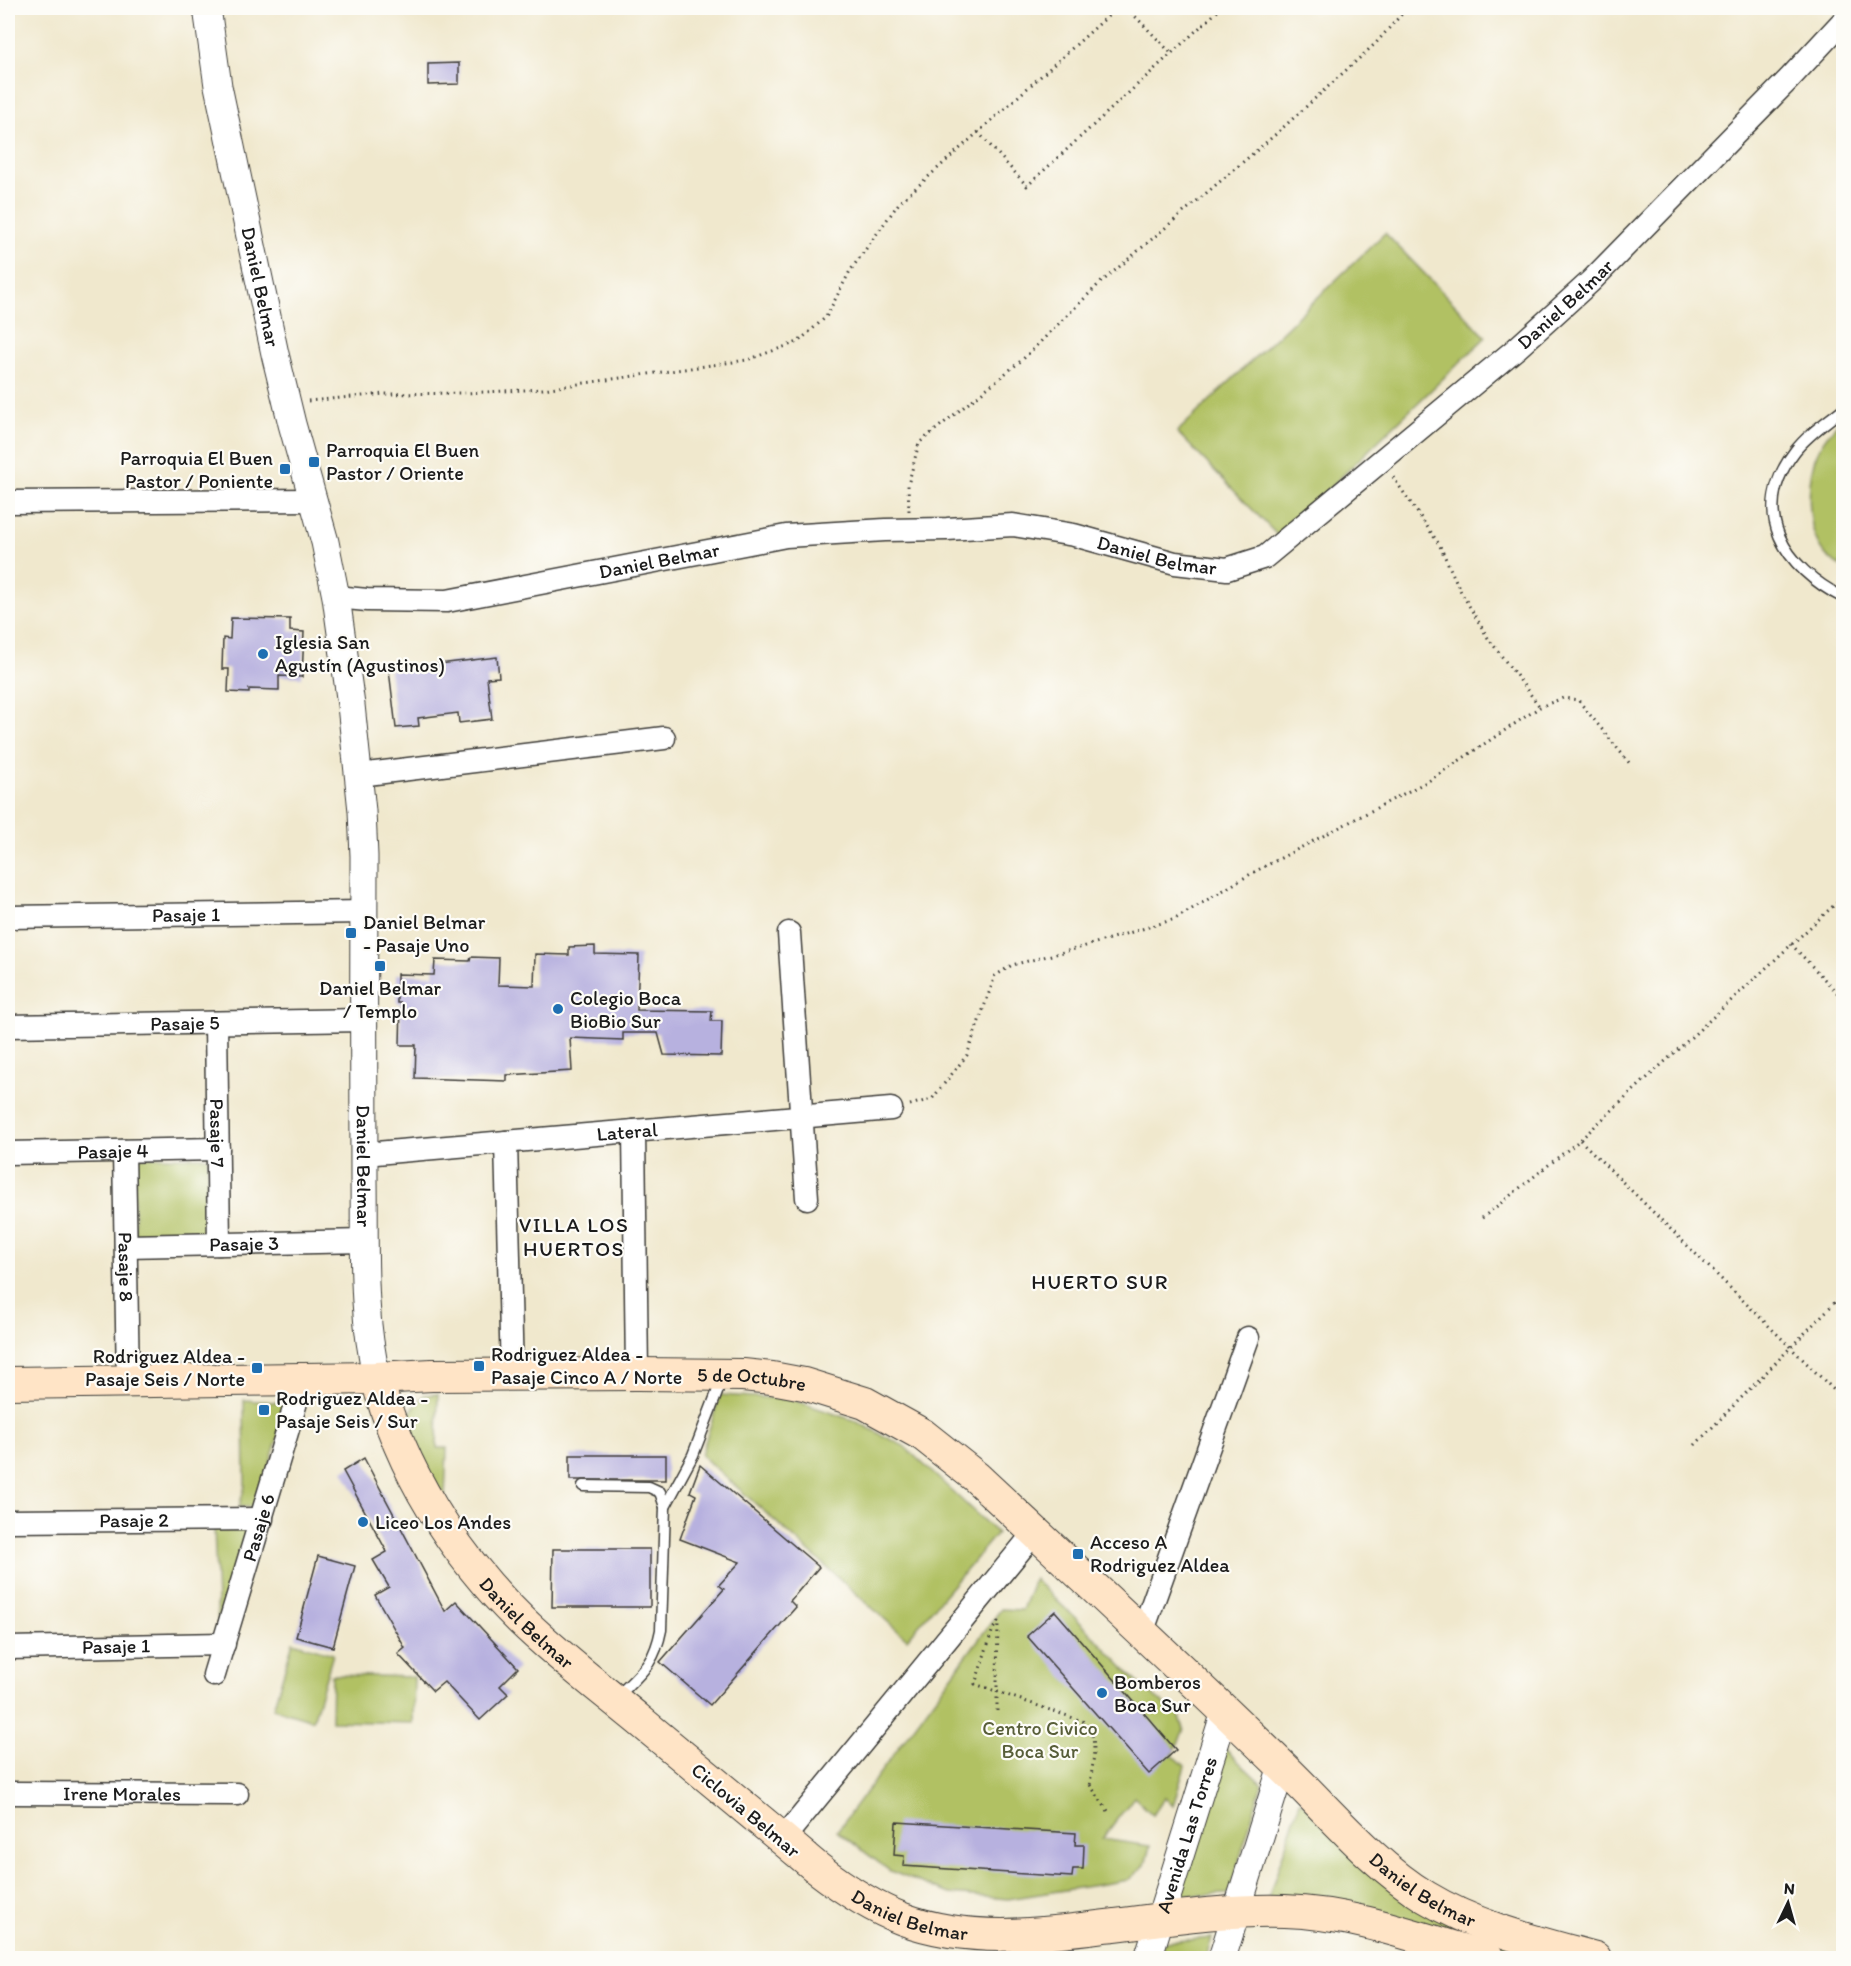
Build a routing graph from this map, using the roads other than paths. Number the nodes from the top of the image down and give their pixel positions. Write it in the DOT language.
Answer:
graph roads {
  1 [pos="207,8"];
  2 [pos="1844,20"];
  3 [pos="1844,408"];
  4 [pos="313,500"];
  5 [pos="8,501"];
  6 [pos="336,597"];
  7 [pos="1844,598"];
  8 [pos="664,738"];
  9 [pos="359,774"];
  10 [pos="364,912"];
  11 [pos="8,917"];
  12 [pos="789,933"];
  13 [pos="364,1020"];
  14 [pos="216,1023"];
  15 [pos="8,1026"];
  16 [pos="891,1109"];
  17 [pos="801,1116"];
  18 [pos="634,1131"];
  19 [pos="506,1142"];
  20 [pos="218,1149"];
  21 [pos="124,1151"];
  22 [pos="8,1153"];
  23 [pos="364,1154"];
  24 [pos="807,1198"];
  25 [pos="364,1241"];
  26 [pos="219,1244"];
  27 [pos="126,1245"];
  28 [pos="1248,1338"];
  29 [pos="637,1374"];
  30 [pos="724,1374"];
  31 [pos="432,1375"];
  32 [pos="512,1375"];
  33 [pos="376,1378"];
  34 [pos="303,1379"];
  35 [pos="128,1382"];
  36 [pos="8,1383"];
  37 [pos="394,1432"];
  38 [pos="583,1486"];
  39 [pos="665,1507"];
  40 [pos="262,1519"];
  41 [pos="8,1521"];
  42 [pos="1035,1532"];
  43 [pos="1142,1633"];
  44 [pos="224,1644"];
  45 [pos="8,1648"];
  46 [pos="214,1675"];
  47 [pos="614,1700"];
  48 [pos="1225,1712"];
  49 [pos="1282,1766"];
  50 [pos="8,1793"];
  51 [pos="237,1794"];
  52 [pos="783,1839"];
  53 [pos="1237,1911"];
  54 [pos="1160,1919"];
  55 [pos="1148,1959"];
  56 [pos="1222,1959"];
  57 [pos="1488,1959"];
  58 [pos="1595,1959"];
  1 -- 4 [label="street, Daniel Belmar"];
  2 -- 6 [label="street, Daniel Belmar"];
  3 -- 7 [label="lane"];
  4 -- 5 [label="street"];
  4 -- 6 [label="street, Daniel Belmar"];
  6 -- 9 [label="street, Daniel Belmar"];
  8 -- 9 [label="street"];
  9 -- 10 [label="street, Daniel Belmar"];
  10 -- 11 [label="street, Pasaje 1"];
  10 -- 13 [label="street, Daniel Belmar"];
  12 -- 17 [label="street"];
  13 -- 14 [label="street, Pasaje 5"];
  13 -- 23 [label="street, Daniel Belmar"];
  14 -- 15 [label="street, Pasaje 5"];
  14 -- 20 [label="street, Pasaje 7"];
  16 -- 17 [label="street, Lateral"];
  17 -- 18 [label="street, Lateral"];
  17 -- 24 [label="street"];
  18 -- 19 [label="street, Lateral"];
  18 -- 29 [label="street"];
  19 -- 23 [label="street, Lateral"];
  19 -- 32 [label="street"];
  20 -- 21 [label="street, Pasaje 4"];
  20 -- 26 [label="street, Pasaje 7"];
  21 -- 22 [label="street, Pasaje 4"];
  21 -- 27 [label="street, Pasaje 8"];
  23 -- 25 [label="street, Daniel Belmar"];
  25 -- 26 [label="street, Pasaje 3"];
  25 -- 33 [label="street, Daniel Belmar"];
  26 -- 27 [label="street, Pasaje 3"];
  27 -- 35 [label="street, Pasaje 8"];
  28 -- 43 [label="street"];
  29 -- 30 [label="main road, 5 de Octubre"];
  29 -- 32 [label="main road, 5 de Octubre"];
  30 -- 39 [label="lane"];
  30 -- 42 [label="main road, 5 de Octubre"];
  31 -- 32 [label="main road, 5 de Octubre"];
  31 -- 33 [label="main road, 5 de Octubre"];
  31 -- 37 [label="main road"];
  33 -- 34 [label="main road, 5 de Octubre"];
  33 -- 37 [label="main road, Daniel Belmar"];
  34 -- 35 [label="main road, 5 de Octubre"];
  34 -- 40 [label="street, Pasaje 6"];
  35 -- 36 [label="main road, 5 de Octubre"];
  37 -- 47 [label="main road, Daniel Belmar"];
  38 -- 39 [label="lane"];
  39 -- 47 [label="lane"];
  40 -- 41 [label="street, Pasaje 2"];
  40 -- 44 [label="street, Pasaje 6"];
  42 -- 43 [label="main road, 5 de Octubre"];
  42 -- 52 [label="street"];
  43 -- 48 [label="main road, 5 de Octubre"];
  44 -- 45 [label="street, Pasaje 1"];
  44 -- 46 [label="street, Pasaje 6"];
  47 -- 52 [label="main road, Daniel Belmar"];
  48 -- 49 [label="main road, 5 de Octubre"];
  48 -- 54 [label="street, Avenida Las Torres"];
  49 -- 53 [label="street"];
  49 -- 58 [label="main road, Daniel Belmar"];
  50 -- 51 [label="street, Irene Morales"];
  52 -- 54 [label="main road, Daniel Belmar"];
  53 -- 54 [label="main road, Daniel Belmar"];
  53 -- 56 [label="street"];
  53 -- 57 [label="main road, Daniel Belmar"];
  54 -- 55 [label="street, Avenida Las Torres"];
}
